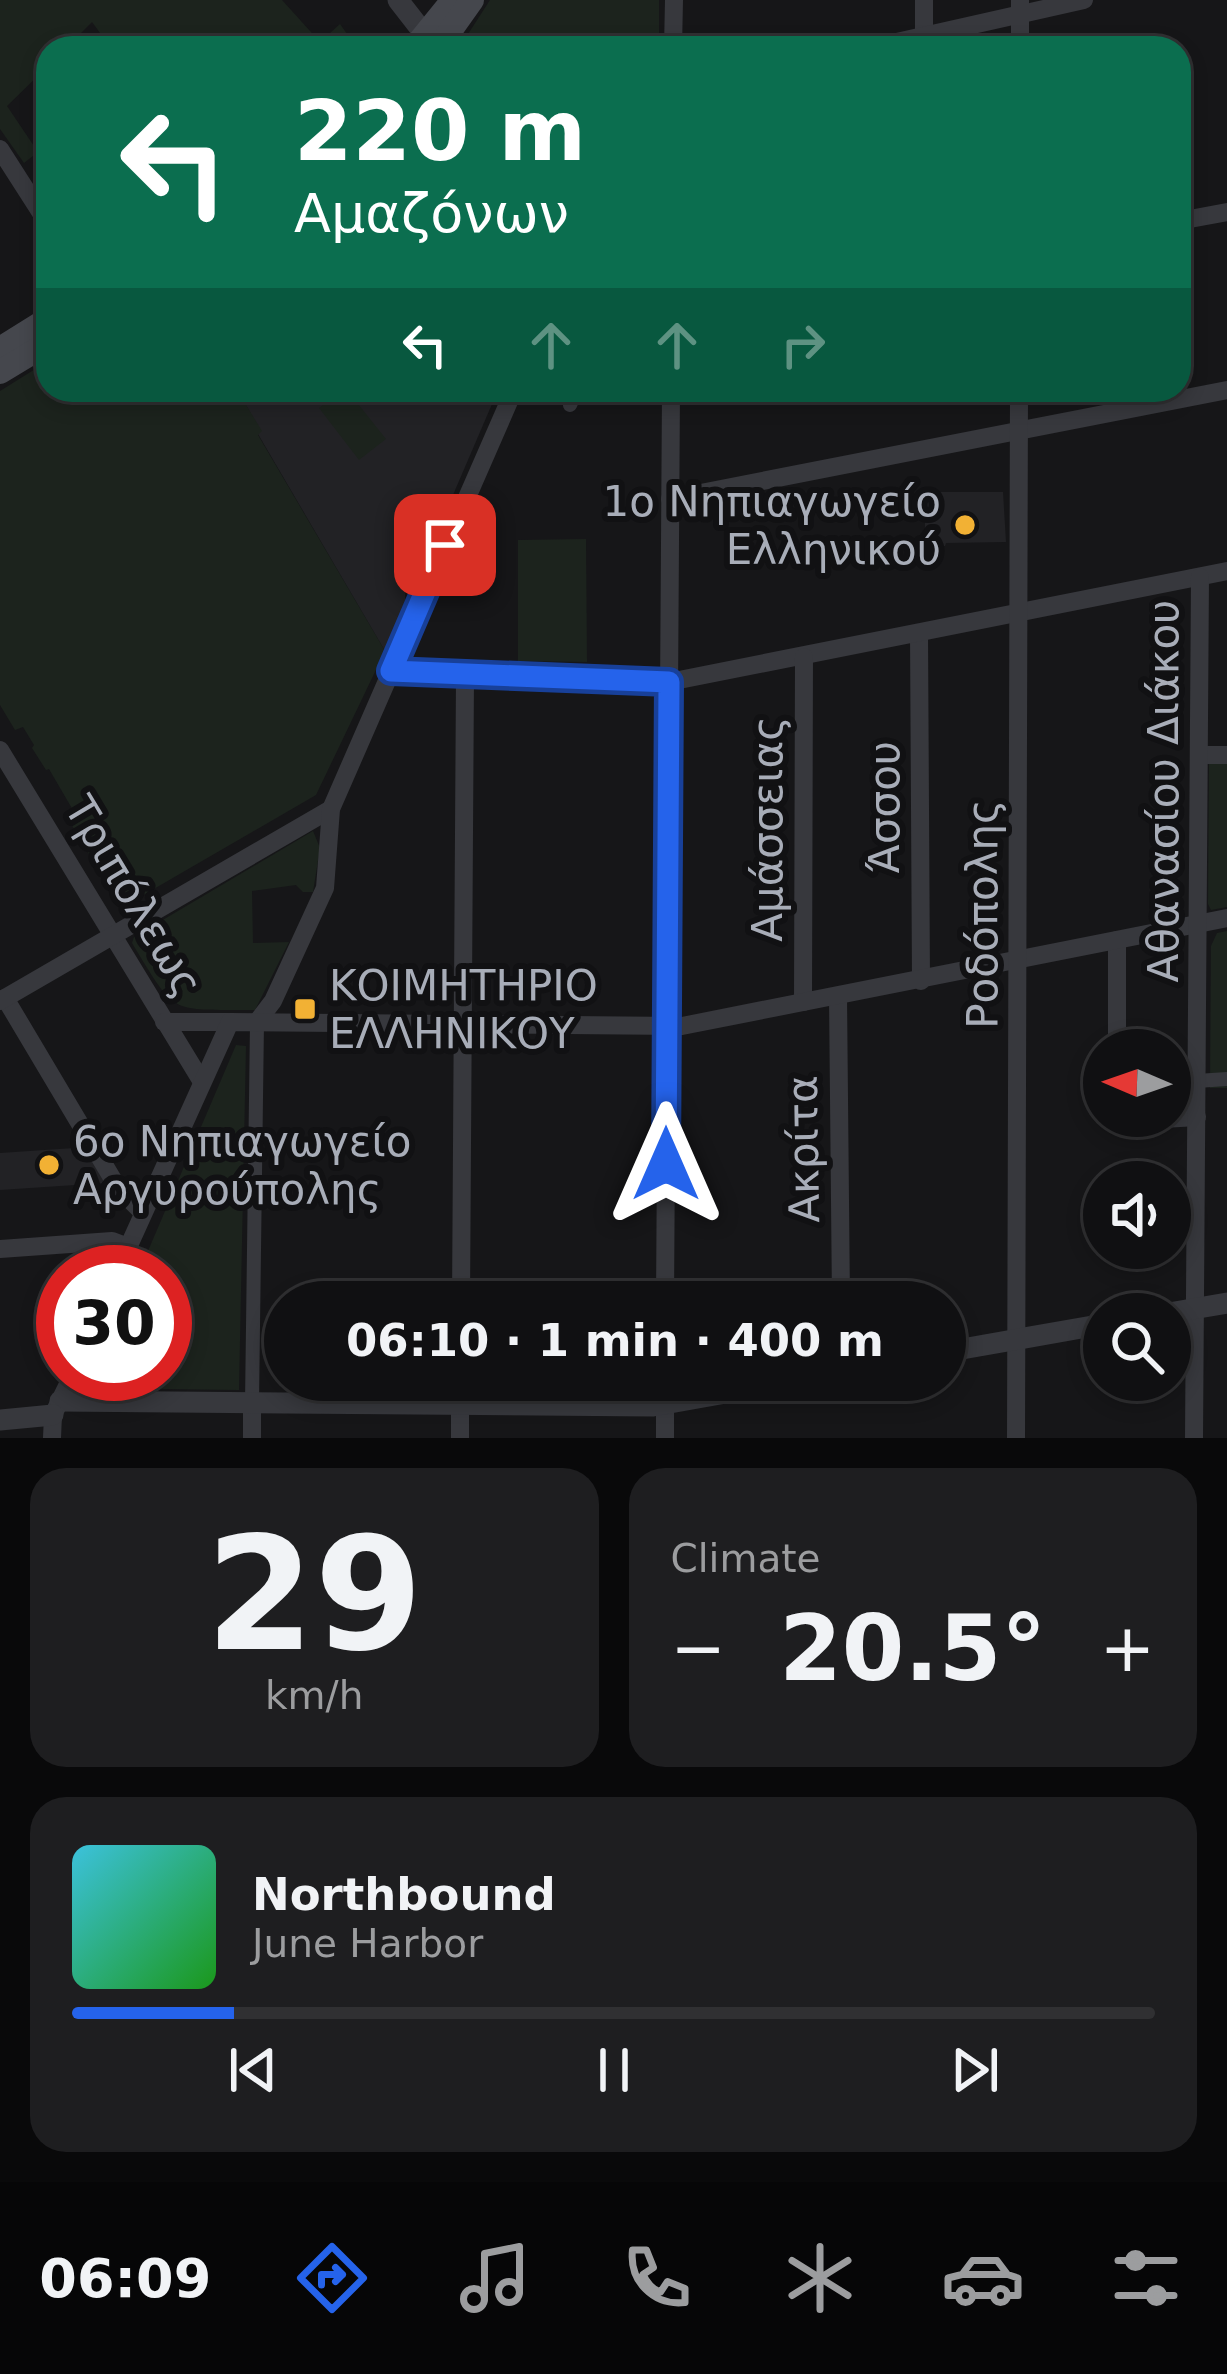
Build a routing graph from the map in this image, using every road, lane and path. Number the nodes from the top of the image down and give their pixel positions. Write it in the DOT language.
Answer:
graph roads {
  1 [pos="398,0"];
  2 [pos="453,0"];
  3 [pos="472,0"];
  4 [pos="674,0"];
  5 [pos="924,0"];
  6 [pos="1084,0"];
  7 [pos="1020,8"];
  8 [pos="924,35"];
  9 [pos="420,36"];
  10 [pos="431,36"];
  11 [pos="435,36"];
  12 [pos="674,36"];
  13 [pos="920,36"];
  14 [pos="0,149"];
  15 [pos="36,205"];
  16 [pos="1227,212"];
  17 [pos="1191,218"];
  18 [pos="36,326"];
  19 [pos="0,349"];
  20 [pos="36,350"];
  21 [pos="0,372"];
  22 [pos="1227,390"];
  23 [pos="1191,397"];
  24 [pos="509,402"];
  25 [pos="671,402"];
  26 [pos="1019,402"];
  27 [pos="1166,402"];
  28 [pos="1019,431"];
  29 [pos="670,500"];
  30 [pos="1227,572"];
  31 [pos="1200,577"];
  32 [pos="1018,614"];
  33 [pos="920,634"];
  34 [pos="804,657"];
  35 [pos="391,671"];
  36 [pos="465,676"];
  37 [pos="669,682"];
  38 [pos="0,750"];
  39 [pos="1201,754"];
  40 [pos="1227,754"];
  41 [pos="331,809"];
  42 [pos="1227,918"];
  43 [pos="1199,924"];
  44 [pos="112,934"];
  45 [pos="1117,940"];
  46 [pos="1018,959"];
  47 [pos="921,981"];
  48 [pos="838,996"];
  49 [pos="2,999"];
  50 [pos="803,1002"];
  51 [pos="164,1022"];
  52 [pos="230,1022"];
  53 [pos="257,1022"];
  54 [pos="463,1022"];
  55 [pos="667,1027"];
  56 [pos="1117,1029"];
  57 [pos="1227,1079"];
  58 [pos="1197,1081"];
  59 [pos="202,1082"];
  60 [pos="1191,1117"];
  61 [pos="1197,1117"];
  62 [pos="143,1213"];
  63 [pos="56,1245"];
  64 [pos="123,1245"];
  65 [pos="129,1245"];
  66 [pos="36,1246"];
  67 [pos="0,1249"];
  68 [pos="460,1281"];
  69 [pos="665,1281"];
  70 [pos="841,1281"];
  71 [pos="1227,1303"];
  72 [pos="1195,1309"];
  73 [pos="1191,1310"];
  74 [pos="1083,1328"];
  75 [pos="1016,1339"];
  76 [pos="966,1348"];
  77 [pos="664,1401"];
  78 [pos="690,1401"];
  79 [pos="252,1403"];
  80 [pos="460,1404"];
  81 [pos="664,1406"];
  82 [pos="55,1418"];
  83 [pos="0,1420"];
  84 [pos="252,1438"];
  85 [pos="460,1438"];
  86 [pos="664,1438"];
  87 [pos="1016,1438"];
  88 [pos="1194,1438"];
  1 -- 9 [label="street"];
  2 -- 10 [label="main road"];
  3 -- 11 [label="main road"];
  4 -- 12 [label="street"];
  5 -- 8 [label="street"];
  6 -- 7 [label="street"];
  7 -- 8 [label="street"];
  8 -- 13 [label="street"];
  14 -- 15 [label="street"];
  16 -- 17 [label="street"];
  18 -- 19 [label="main road"];
  20 -- 21 [label="main road"];
  22 -- 23 [label="street"];
  24 -- 35 [label="street"];
  25 -- 29 [label="street"];
  26 -- 28 [label="street, Ροδόπολης"];
  27 -- 28 [label="street"];
  28 -- 29 [label="street"];
  28 -- 32 [label="street, Ροδόπολης"];
  29 -- 37 [label="street"];
  30 -- 31 [label="street"];
  31 -- 32 [label="street"];
  31 -- 39 [label="street, Αθανασίου Διάκου"];
  32 -- 33 [label="street"];
  32 -- 46 [label="street, Ροδόπολης"];
  33 -- 34 [label="street"];
  33 -- 47 [label="street, Άσσου"];
  34 -- 37 [label="street"];
  34 -- 50 [label="street, Αμάσσειας"];
  35 -- 36 [label="street"];
  35 -- 41 [label="street"];
  36 -- 37 [label="street"];
  36 -- 54 [label="street"];
  37 -- 55 [label="street"];
  38 -- 44 [label="street, Τριπόλεως"];
  39 -- 40 [label="street"];
  39 -- 43 [label="street, Αθανασίου Διάκου"];
  41 -- 44 [label="street"];
  41 -- 53 [label="street"];
  42 -- 43 [label="street"];
  43 -- 45 [label="street"];
  43 -- 58 [label="street, Αθανασίου Διάκου"];
  44 -- 49 [label="street"];
  44 -- 51 [label="street, Τριπόλεως"];
  45 -- 46 [label="street"];
  45 -- 56 [label="street"];
  46 -- 47 [label="street"];
  46 -- 75 [label="street, Ροδόπολης"];
  47 -- 48 [label="street"];
  48 -- 50 [label="street"];
  48 -- 70 [label="street, Ακρίτα"];
  49 -- 62 [label="street"];
  50 -- 55 [label="street"];
  51 -- 52 [label="street"];
  51 -- 59 [label="street, Τριπόλεως"];
  52 -- 53 [label="street"];
  52 -- 59 [label="street"];
  53 -- 54 [label="street"];
  53 -- 79 [label="street"];
  54 -- 55 [label="street"];
  54 -- 68 [label="street"];
  55 -- 69 [label="street"];
  57 -- 58 [label="street"];
  58 -- 61 [label="street, Αθανασίου Διάκου"];
  59 -- 62 [label="street"];
  60 -- 61 [label="street"];
  61 -- 72 [label="street, Αθανασίου Διάκου"];
  62 -- 65 [label="street"];
  63 -- 64 [label="street"];
  66 -- 67 [label="street"];
  71 -- 72 [label="street"];
  72 -- 73 [label="street"];
  72 -- 88 [label="street, Αθανασίου Διάκου"];
  74 -- 75 [label="street"];
  75 -- 76 [label="street"];
  75 -- 87 [label="street, Ροδόπολης"];
  77 -- 81 [label="street"];
  78 -- 81 [label="street"];
  79 -- 80 [label="street"];
  79 -- 82 [label="street"];
  79 -- 84 [label="street"];
  80 -- 81 [label="street"];
  80 -- 85 [label="street"];
  81 -- 86 [label="street"];
  82 -- 83 [label="street"];
}
